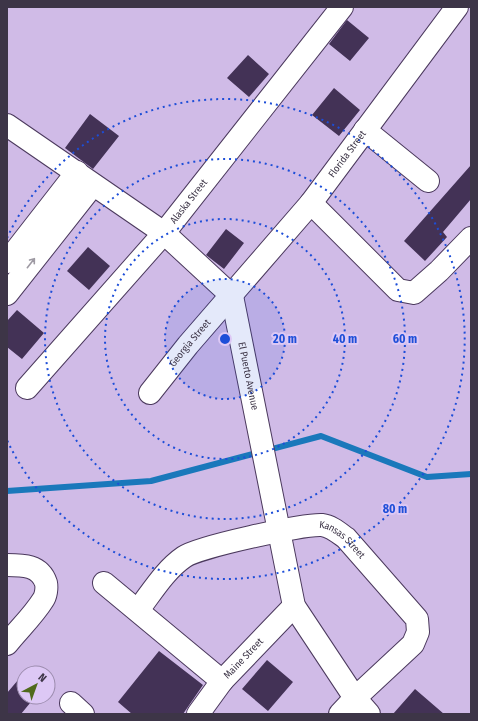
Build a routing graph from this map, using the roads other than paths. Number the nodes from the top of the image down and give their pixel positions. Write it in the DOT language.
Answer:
graph roads {
  1 [pos="342,7"];
  2 [pos="457,7"];
  3 [pos="7,125"];
  4 [pos="365,130"];
  5 [pos="85,178"];
  6 [pos="428,181"];
  7 [pos="311,203"];
  8 [pos="164,233"];
  9 [pos="471,238"];
  10 [pos="7,262"];
  11 [pos="7,294"];
  12 [pos="232,296"];
  13 [pos="27,388"];
  14 [pos="150,393"];
  15 [pos="278,532"];
  16 [pos="7,565"];
  17 [pos="104,582"];
  18 [pos="294,606"];
  19 [pos="138,610"];
  20 [pos="7,644"];
  21 [pos="222,681"];
  22 [pos="355,698"];
  23 [pos="198,714"];
  24 [pos="340,714"];
  25 [pos="368,714"];
  1 -- 8 [label="street, Alaska Street"];
  2 -- 4 [label="street, Florida Street"];
  3 -- 5 [label="street"];
  4 -- 6 [label="street"];
  4 -- 7 [label="street, Florida Street"];
  5 -- 8 [label="street"];
  5 -- 10 [label="street"];
  11 -- 5 [label="street, one-way"];
  7 -- 9 [label="street"];
  7 -- 12 [label="street, Florida Street"];
  8 -- 12 [label="street"];
  8 -- 13 [label="street, Alaska Street"];
  12 -- 14 [label="street, Georgia Street"];
  12 -- 15 [label="street, El Puerto Avenue"];
  15 -- 18 [label="street, El Puerto Avenue"];
  15 -- 19 [label="street, Kansas Street"];
  15 -- 22 [label="street, Kansas Street"];
  16 -- 20 [label="street"];
  17 -- 19 [label="street"];
  18 -- 21 [label="street, Maine Street"];
  18 -- 22 [label="street, El Puerto Avenue"];
  19 -- 21 [label="street"];
  21 -- 23 [label="street, Maine Street"];
  22 -- 24 [label="street, Kansas Street"];
  22 -- 25 [label="street, El Puerto Avenue"];
}
